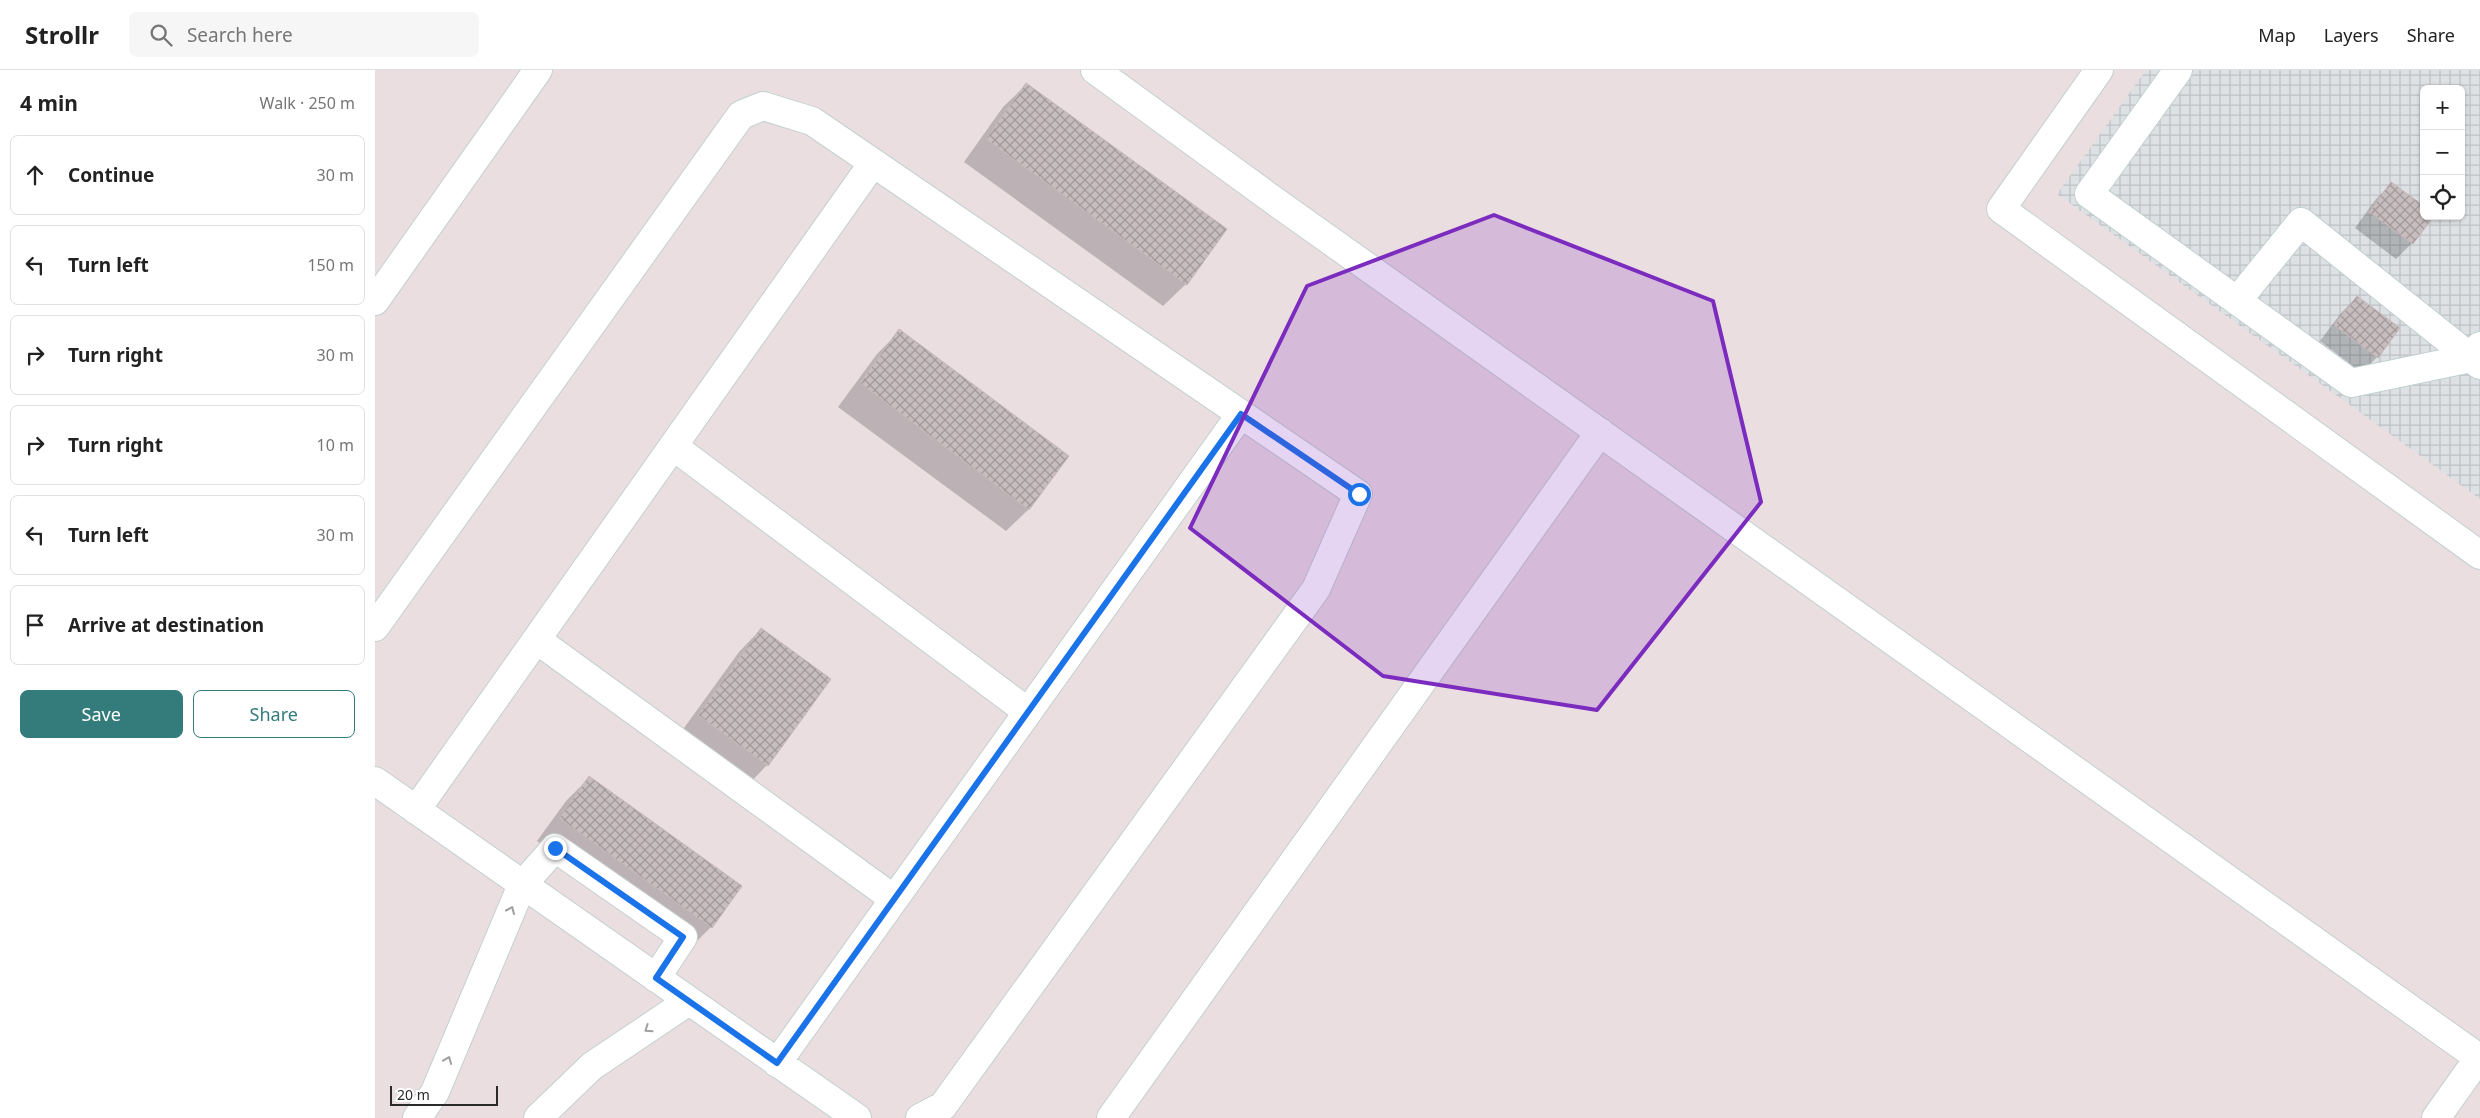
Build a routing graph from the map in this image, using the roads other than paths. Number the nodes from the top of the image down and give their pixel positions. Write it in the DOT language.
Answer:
graph roads {
  1 [pos="538,70"];
  2 [pos="1095,70"];
  3 [pos="2099,70"];
  4 [pos="2178,70"];
  5 [pos="873,163"];
  6 [pos="375,301"];
  7 [pos="2237,301"];
  8 [pos="2477,357"];
  9 [pos="1241,414"];
  10 [pos="1600,432"];
  11 [pos="673,446"];
  12 [pos="2480,555"];
  13 [pos="375,627"];
  14 [pos="537,640"];
  15 [pos="1028,712"];
  16 [pos="375,781"];
  17 [pos="416,810"];
  18 [pos="523,885"];
  19 [pos="894,899"];
  20 [pos="656,978"];
  21 [pos="689,1002"];
  22 [pos="2479,1057"];
  23 [pos="777,1063"];
  24 [pos="417,1118"];
  25 [pos="538,1118"];
  26 [pos="857,1118"];
  27 [pos="920,1118"];
  28 [pos="1111,1118"];
  29 [pos="2436,1118"];
  1 -- 6 [label="street"];
  2 -- 10 [label="street"];
  3 -- 12 [label="street"];
  4 -- 7 [label="street"];
  5 -- 9 [label="street"];
  5 -- 11 [label="street"];
  5 -- 13 [label="street"];
  7 -- 8 [label="street"];
  7 -- 8 [label="street"];
  9 -- 15 [label="street"];
  9 -- 27 [label="street"];
  10 -- 22 [label="street"];
  10 -- 28 [label="street"];
  11 -- 14 [label="street"];
  11 -- 15 [label="street"];
  14 -- 17 [label="street"];
  14 -- 19 [label="street"];
  15 -- 19 [label="street"];
  16 -- 17 [label="street"];
  17 -- 18 [label="street"];
  18 -- 20 [label="street"];
  18 -- 20 [label="street"];
  24 -- 18 [label="street, one-way"];
  19 -- 23 [label="street"];
  20 -- 21 [label="street"];
  21 -- 23 [label="street"];
  21 -- 25 [label="street, one-way"];
  22 -- 29 [label="street"];
  23 -- 26 [label="street"];
}
